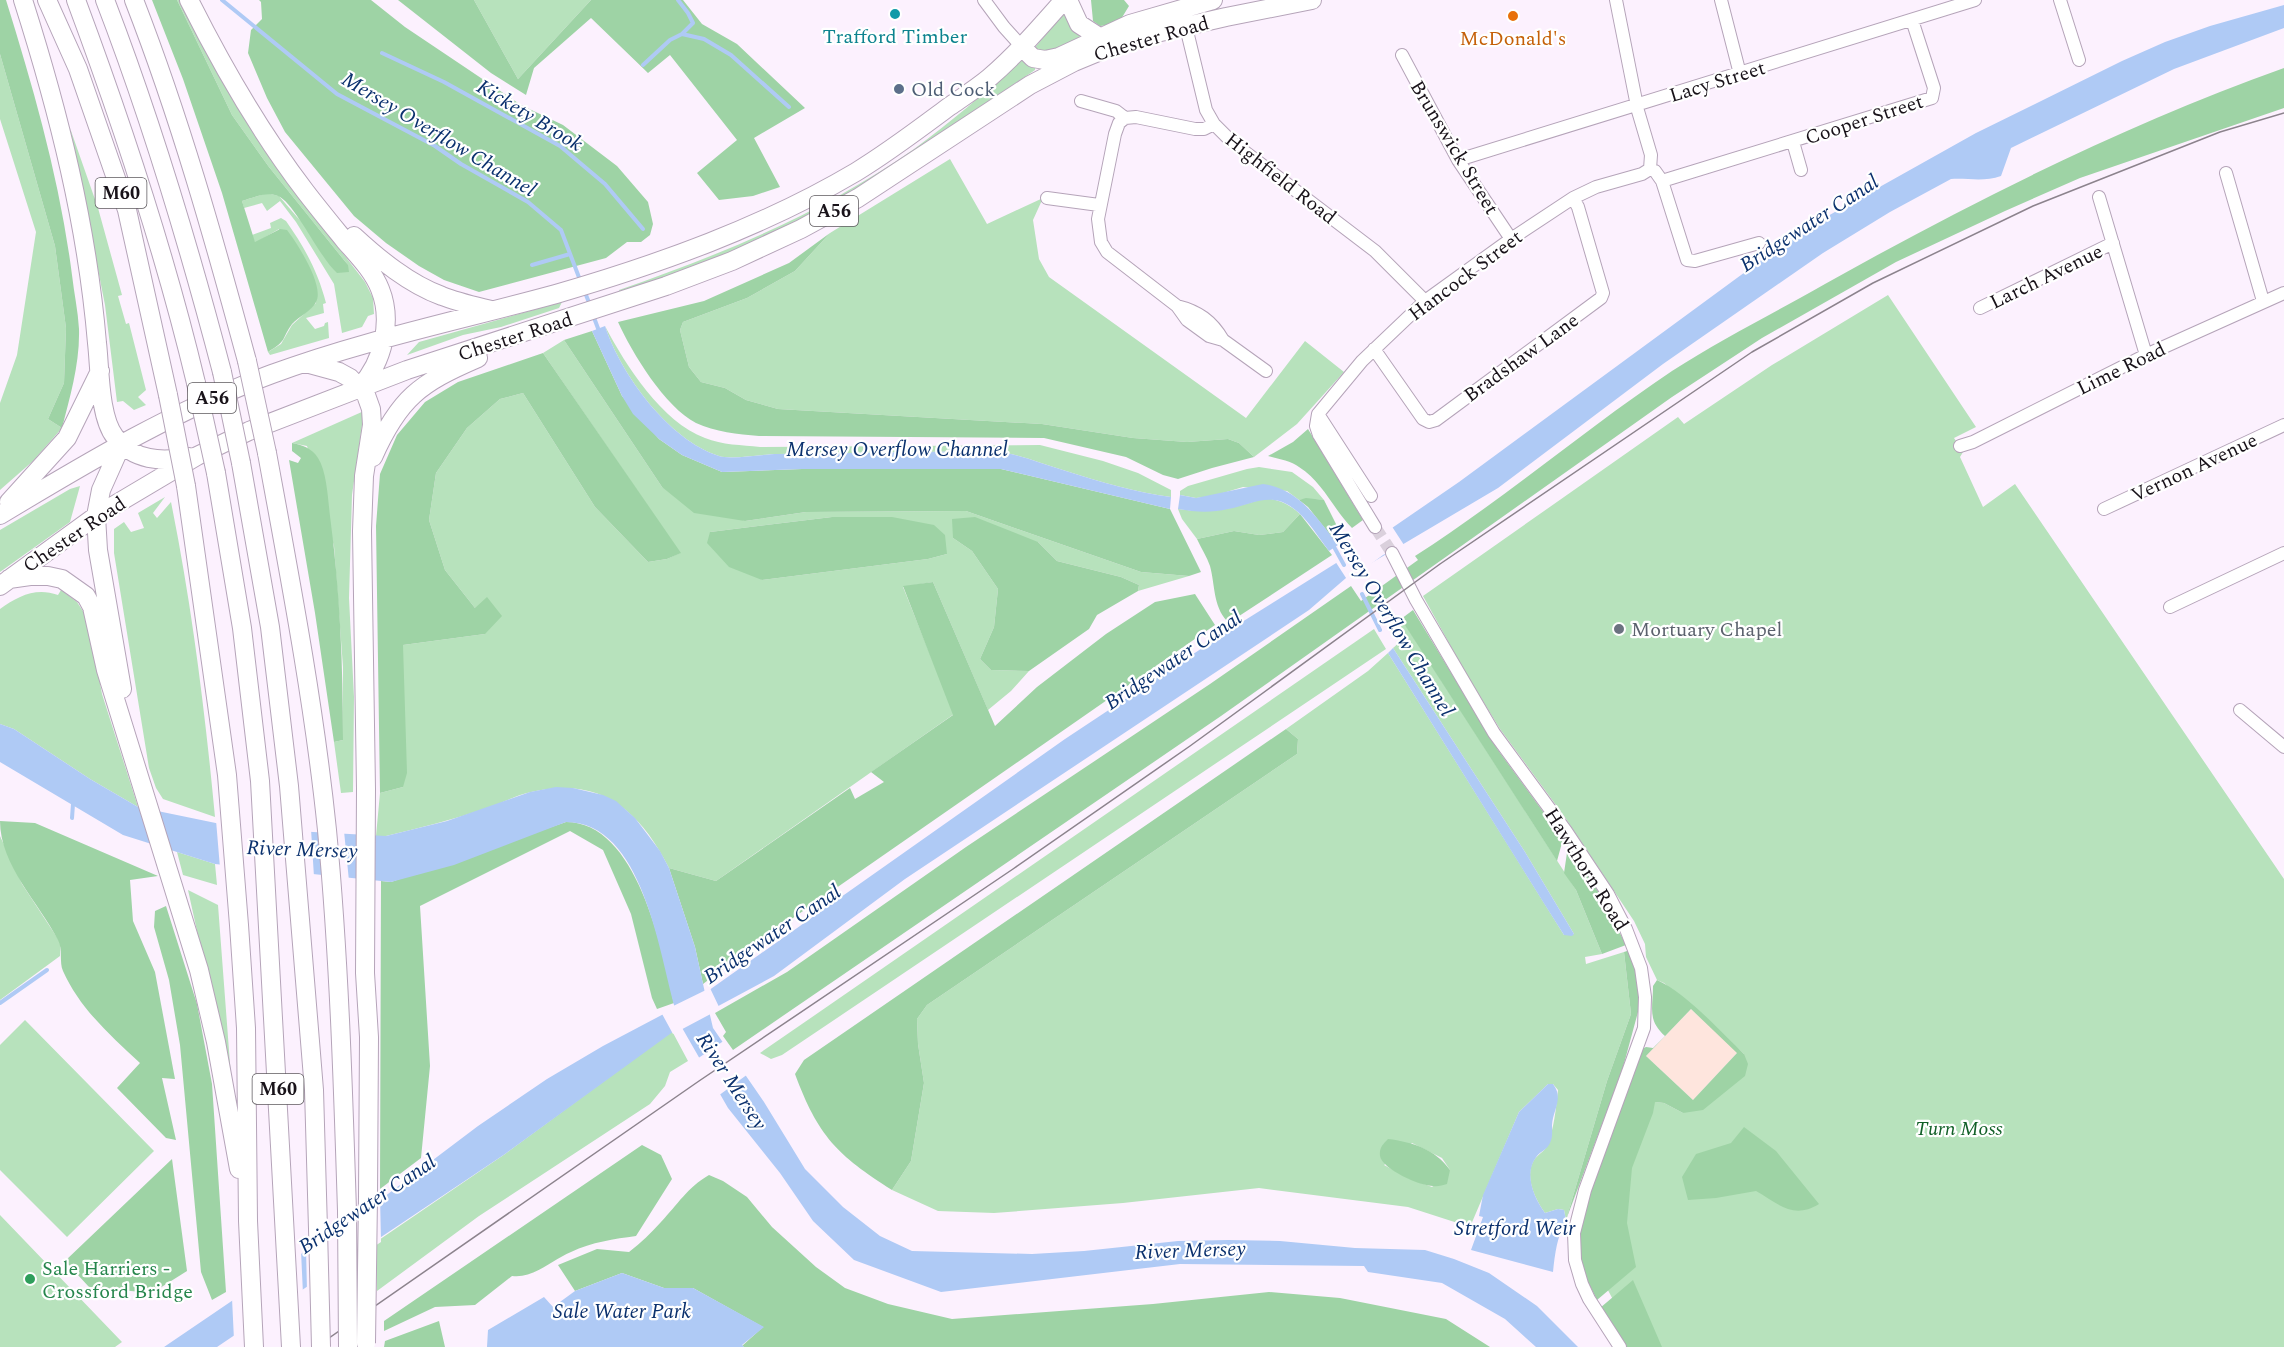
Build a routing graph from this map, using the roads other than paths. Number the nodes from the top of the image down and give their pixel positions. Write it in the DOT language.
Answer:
graph roads {
  1 [pos="23,0"];
  2 [pos="47,0"];
  3 [pos="76,0"];
  4 [pos="105,0"];
  5 [pos="134,0"];
  6 [pos="984,0"];
  7 [pos="1066,0"];
  8 [pos="1213,0"];
  9 [pos="1312,0"];
  10 [pos="1616,0"];
  11 [pos="1721,0"];
  12 [pos="1976,0"];
  13 [pos="2060,0"];
  14 [pos="192,7"];
  15 [pos="1912,20"];
  16 [pos="1186,27"];
  17 [pos="1099,37"];
  18 [pos="1022,47"];
  19 [pos="1402,55"];
  20 [pos="1059,57"];
  21 [pos="2079,60"];
  22 [pos="1740,74"];
  23 [pos="1030,85"];
  24 [pos="1081,101"];
  25 [pos="1637,105"];
  26 [pos="1125,118"];
  27 [pos="1214,124"];
  28 [pos="266,135"];
  29 [pos="1793,141"];
  30 [pos="1458,160"];
  31 [pos="1650,169"];
  32 [pos="1802,170"];
  33 [pos="2226,173"];
  34 [pos="1662,182"];
  35 [pos="2099,197"];
  36 [pos="1047,198"];
  37 [pos="1573,198"];
  38 [pos="1099,205"];
  39 [pos="1511,238"];
  40 [pos="1759,243"];
  41 [pos="2113,243"];
  42 [pos="2284,293"];
  43 [pos="1425,301"];
  44 [pos="2263,301"];
  45 [pos="1980,308"];
  46 [pos="493,311"];
  47 [pos="568,319"];
  48 [pos="383,340"];
  49 [pos="1374,349"];
  50 [pos="2146,355"];
  51 [pos="306,363"];
  52 [pos="100,371"];
  53 [pos="1266,371"];
  54 [pos="360,387"];
  55 [pos="1317,420"];
  56 [pos="2284,425"];
  57 [pos="122,443"];
  58 [pos="1959,446"];
  59 [pos="197,456"];
  60 [pos="364,476"];
  61 [pos="1371,496"];
  62 [pos="2103,509"];
  63 [pos="0,514"];
  64 [pos="96,516"];
  65 [pos="1375,527"];
  66 [pos="1392,553"];
  67 [pos="2284,554"];
  68 [pos="4,583"];
  69 [pos="2170,607"];
  70 [pos="2240,710"];
  71 [pos="2284,747"];
  72 [pos="132,753"];
  73 [pos="357,1204"];
  74 [pos="248,1221"];
  75 [pos="358,1346"];
  76 [pos="255,1347"];
  77 [pos="291,1347"];
  78 [pos="321,1347"];
  79 [pos="1620,1347"];
  1 -- 52 [label="highway, M60"];
  2 -- 74 [label="highway, M60, bridge"];
  3 -- 77 [label="highway, M60, bridge"];
  4 -- 78 [label="highway, M60, bridge"];
  5 -- 73 [label="highway, bridge"];
  6 -- 18 [label="street"];
  7 -- 17 [label="highway, Chester Road / A56"];
  7 -- 18 [label="highway, Chester Road / A56"];
  8 -- 17 [label="highway, Chester Road / A56"];
  9 -- 16 [label="highway, Chester Road / A56"];
  10 -- 25 [label="street"];
  11 -- 22 [label="street"];
  12 -- 15 [label="street, Lacy Street"];
  13 -- 21 [label="street"];
  14 -- 28 [label="highway"];
  15 -- 22 [label="street, Lacy Street"];
  15 -- 29 [label="street, Cooper Street"];
  16 -- 23 [label="highway, Chester Road / A56"];
  16 -- 27 [label="street"];
  17 -- 20 [label="highway, Chester Road / A56"];
  18 -- 20 [label="highway, Chester Road / A56"];
  18 -- 46 [label="highway, Chester Road / A56"];
  19 -- 30 [label="street, Brunswick Street"];
  20 -- 23 [label="highway, Chester Road / A56"];
  22 -- 25 [label="street, Lacy Street"];
  23 -- 47 [label="highway, Chester Road / A56"];
  24 -- 26 [label="street, Highfield Road"];
  25 -- 30 [label="street, Lacy Street"];
  25 -- 31 [label="street"];
  26 -- 27 [label="street, Highfield Road"];
  26 -- 38 [label="street"];
  27 -- 43 [label="street, Highfield Road"];
  28 -- 46 [label="highway"];
  28 -- 48 [label="highway"];
  29 -- 32 [label="street, Cooper Street"];
  29 -- 34 [label="street, Cooper Street"];
  30 -- 39 [label="street, Brunswick Street"];
  31 -- 34 [label="street"];
  31 -- 37 [label="street, Hancock Street"];
  33 -- 44 [label="street"];
  34 -- 40 [label="street"];
  35 -- 41 [label="street"];
  36 -- 38 [label="street"];
  37 -- 39 [label="street, Hancock Street"];
  37 -- 49 [label="street, Bradshaw Lane"];
  38 -- 53 [label="street"];
  39 -- 43 [label="street, Hancock Street"];
  41 -- 45 [label="street, Larch Avenue"];
  41 -- 50 [label="street"];
  42 -- 44 [label="street, Lime Road"];
  43 -- 49 [label="street, Hancock Street"];
  44 -- 50 [label="street, Lime Road"];
  46 -- 48 [label="highway, Chester Road / A56"];
  47 -- 54 [label="highway, Chester Road / A56"];
  47 -- 60 [label="highway"];
  48 -- 51 [label="highway, Chester Road / A56"];
  48 -- 54 [label="highway"];
  49 -- 55 [label="street, Hancock Street"];
  50 -- 58 [label="street, Lime Road"];
  51 -- 54 [label="highway"];
  51 -- 57 [label="highway, Chester Road / A56"];
  52 -- 57 [label="highway, M60"];
  52 -- 63 [label="highway"];
  54 -- 59 [label="highway, Chester Road / A56"];
  54 -- 60 [label="highway"];
  55 -- 61 [label="street"];
  55 -- 65 [label="street"];
  56 -- 62 [label="street, Vernon Avenue"];
  57 -- 59 [label="highway, A56"];
  57 -- 63 [label="highway, Chester Road / A56"];
  57 -- 64 [label="highway"];
  59 -- 64 [label="highway, Chester Road / A56"];
  60 -- 73 [label="highway"];
  64 -- 68 [label="highway, Chester Road / A56"];
  64 -- 72 [label="highway, M60"];
  66 -- 79 [label="street, Hawthorn Road"];
  67 -- 69 [label="street"];
  68 -- 72 [label="highway, M60"];
  70 -- 71 [label="street"];
  72 -- 74 [label="highway, M60"];
  73 -- 75 [label="highway, bridge"];
  73 -- 75 [label="highway, bridge"];
  74 -- 76 [label="highway, M60"];
}
